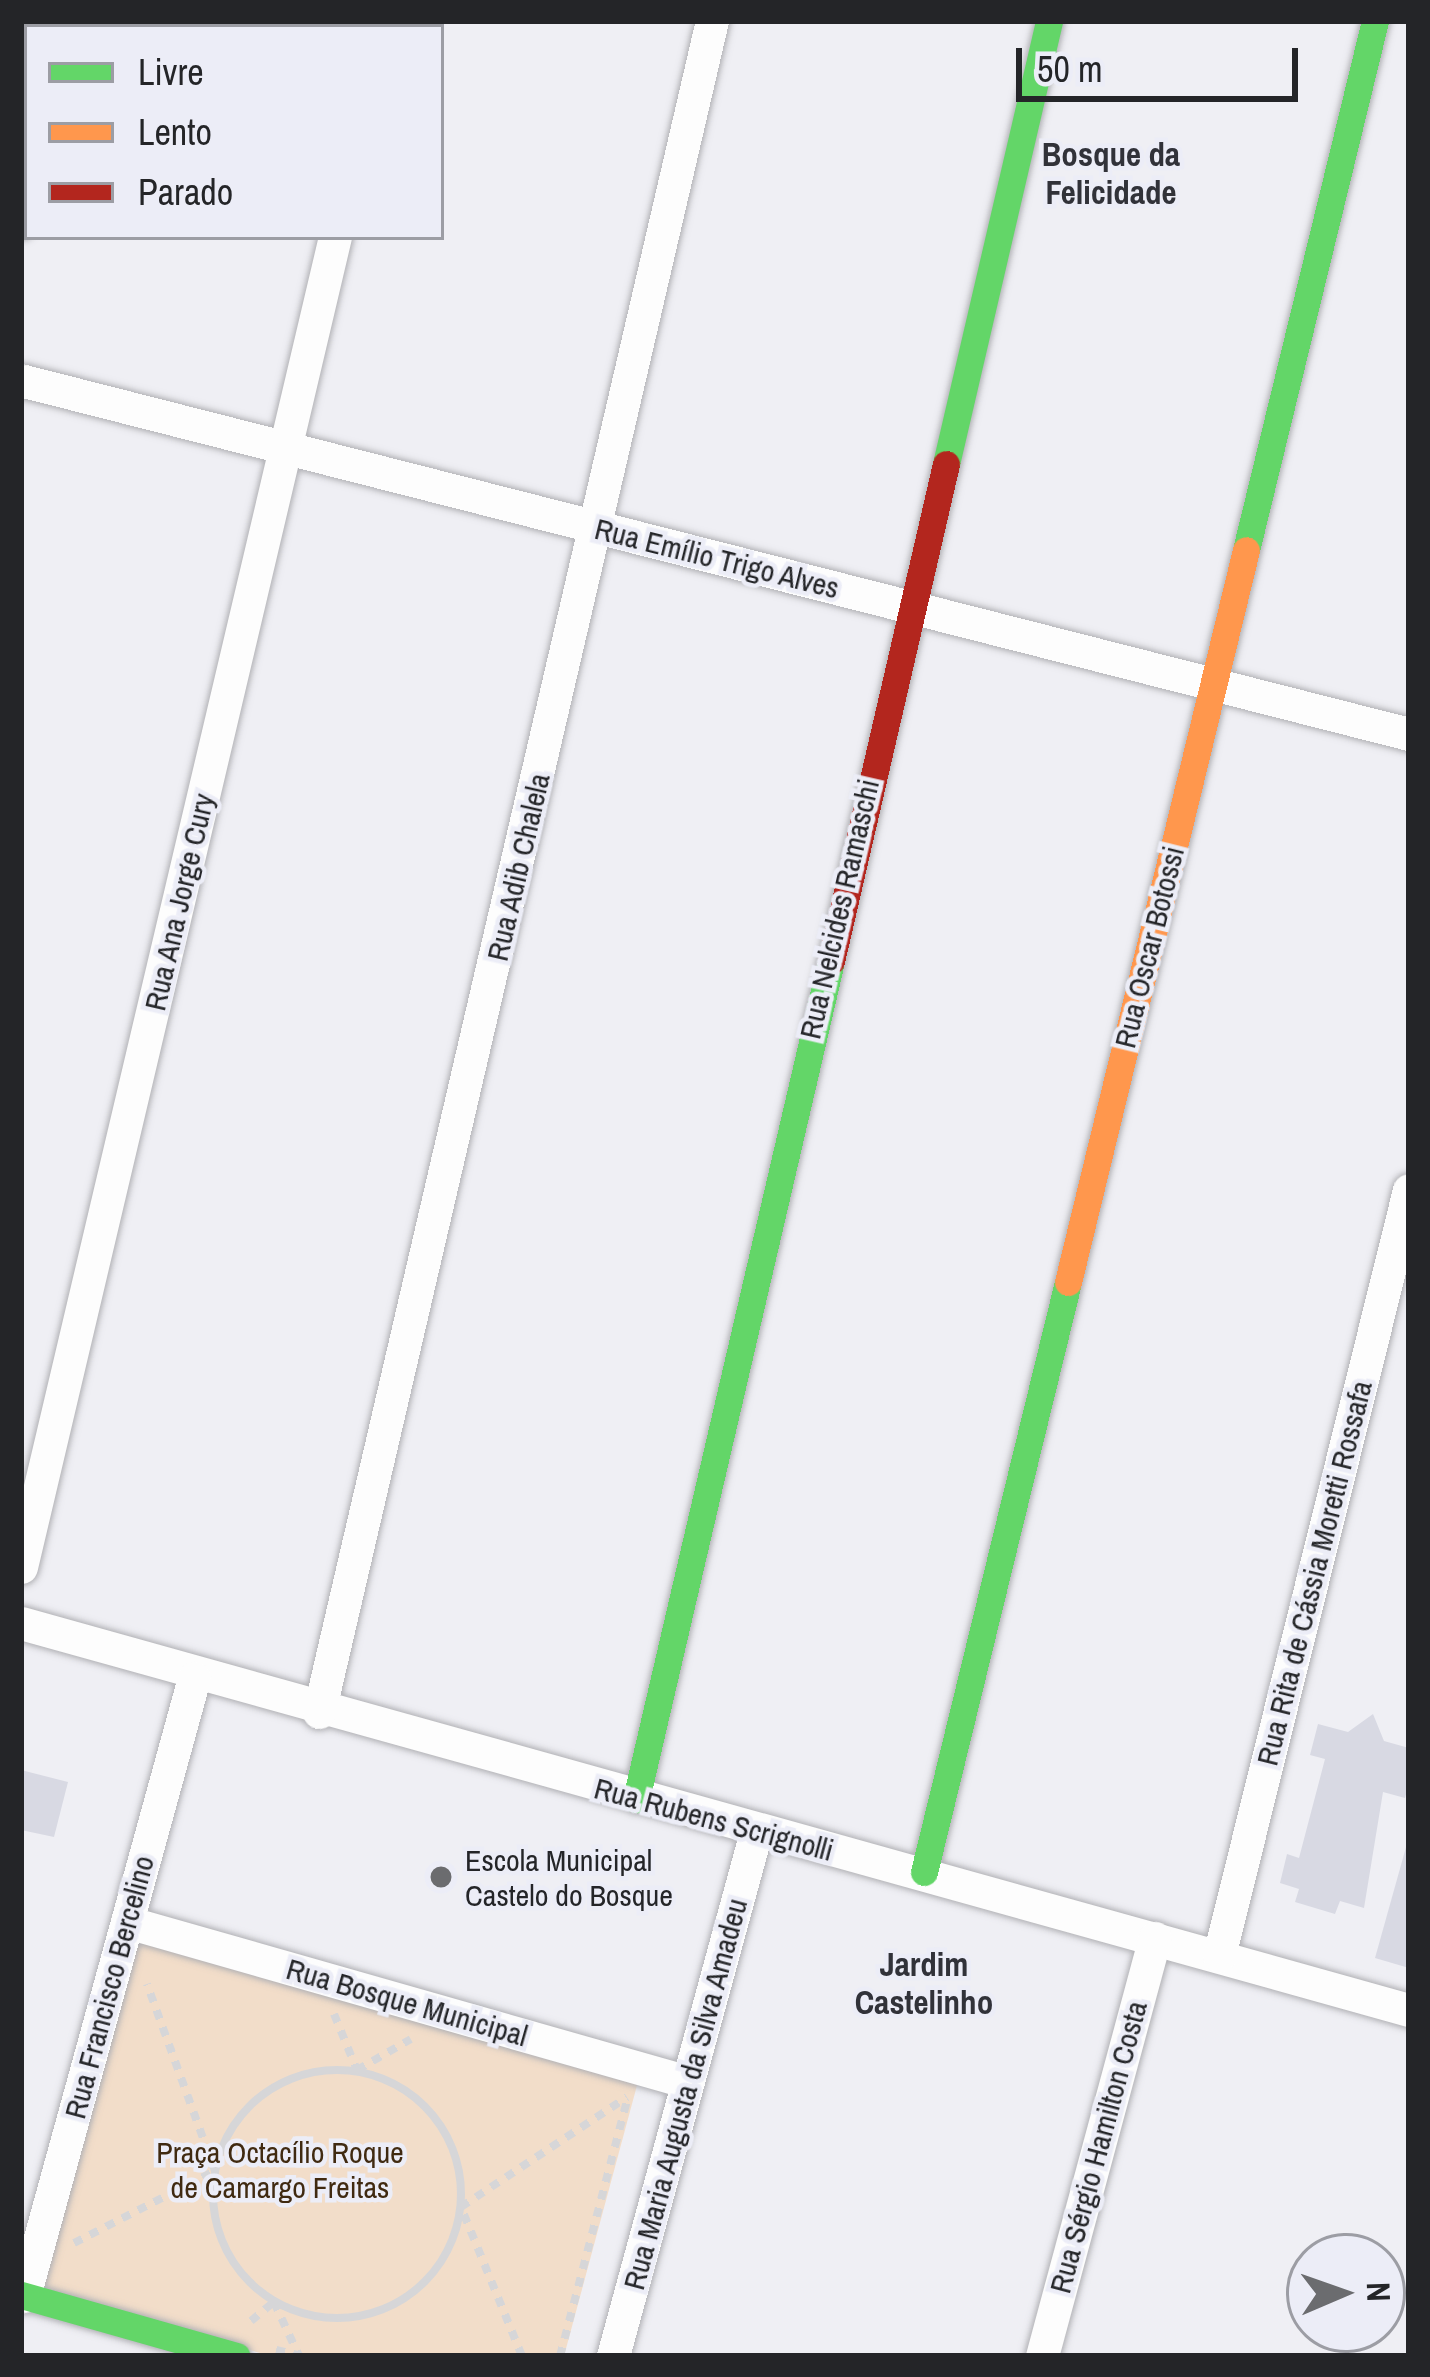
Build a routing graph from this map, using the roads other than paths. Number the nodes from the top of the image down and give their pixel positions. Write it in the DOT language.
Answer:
graph roads {
  1 [pos="712,21"];
  2 [pos="1049,21"];
  3 [pos="1375,21"];
  4 [pos="333,240"];
  5 [pos="22,380"];
  6 [pos="287,448"];
  7 [pos="598,527"];
  8 [pos="908,606"];
  9 [pos="1214,684"];
  10 [pos="1409,734"];
  11 [pos="1409,1190"];
  12 [pos="21,1567"];
  13 [pos="21,1623"];
  14 [pos="194,1678"];
  15 [pos="319,1712"];
  16 [pos="636,1799"];
  17 [pos="756,1832"];
  18 [pos="924,1872"];
  19 [pos="127,1922"];
  20 [pos="1155,1939"];
  21 [pos="1220,1956"];
  22 [pos="1409,2010"];
  23 [pos="688,2082"];
  24 [pos="22,2295"];
  25 [pos="244,2350"];
  26 [pos="614,2356"];
  27 [pos="1042,2356"];
  1 -- 7 [label="street, Rua Adib Chalela"];
  2 -- 8 [label="street, Rua Nelcides Ramaschi"];
  3 -- 9 [label="street, Rua Oscar Botossi"];
  4 -- 6 [label="street, Rua Ana Jorge Cury"];
  5 -- 6 [label="street, Rua Emílio Trigo Alves"];
  6 -- 7 [label="street, Rua Emílio Trigo Alves"];
  6 -- 12 [label="street, Rua Ana Jorge Cury"];
  7 -- 8 [label="street, Rua Emílio Trigo Alves"];
  7 -- 15 [label="street, Rua Adib Chalela"];
  8 -- 9 [label="street, Rua Emílio Trigo Alves"];
  8 -- 16 [label="street, Rua Nelcides Ramaschi"];
  9 -- 10 [label="street, Rua Emílio Trigo Alves"];
  9 -- 18 [label="street, Rua Oscar Botossi"];
  11 -- 21 [label="street, Rua Rita de Cássia Moretti Rossafa"];
  13 -- 14 [label="street, Rua Rubens Scrignolli"];
  14 -- 15 [label="street, Rua Rubens Scrignolli"];
  14 -- 19 [label="street, Rua Francisco Bercelino"];
  15 -- 16 [label="street, Rua Rubens Scrignolli"];
  16 -- 17 [label="street, Rua Rubens Scrignolli"];
  17 -- 18 [label="street, Rua Rubens Scrignolli"];
  17 -- 23 [label="street, Rua Maria Augusta da Silva Amadeu"];
  18 -- 20 [label="street, Rua Rubens Scrignolli"];
  19 -- 23 [label="street, Rua Bosque Municipal"];
  19 -- 24 [label="street, Rua Francisco Bercelino"];
  20 -- 21 [label="street, Rua Rubens Scrignolli"];
  20 -- 27 [label="street, Rua Sérgio Hamilton Costa"];
  21 -- 22 [label="street, Rua Rubens Scrignolli"];
  23 -- 26 [label="street, Rua Maria Augusta da Silva Amadeu"];
  24 -- 25 [label="street"];
}
